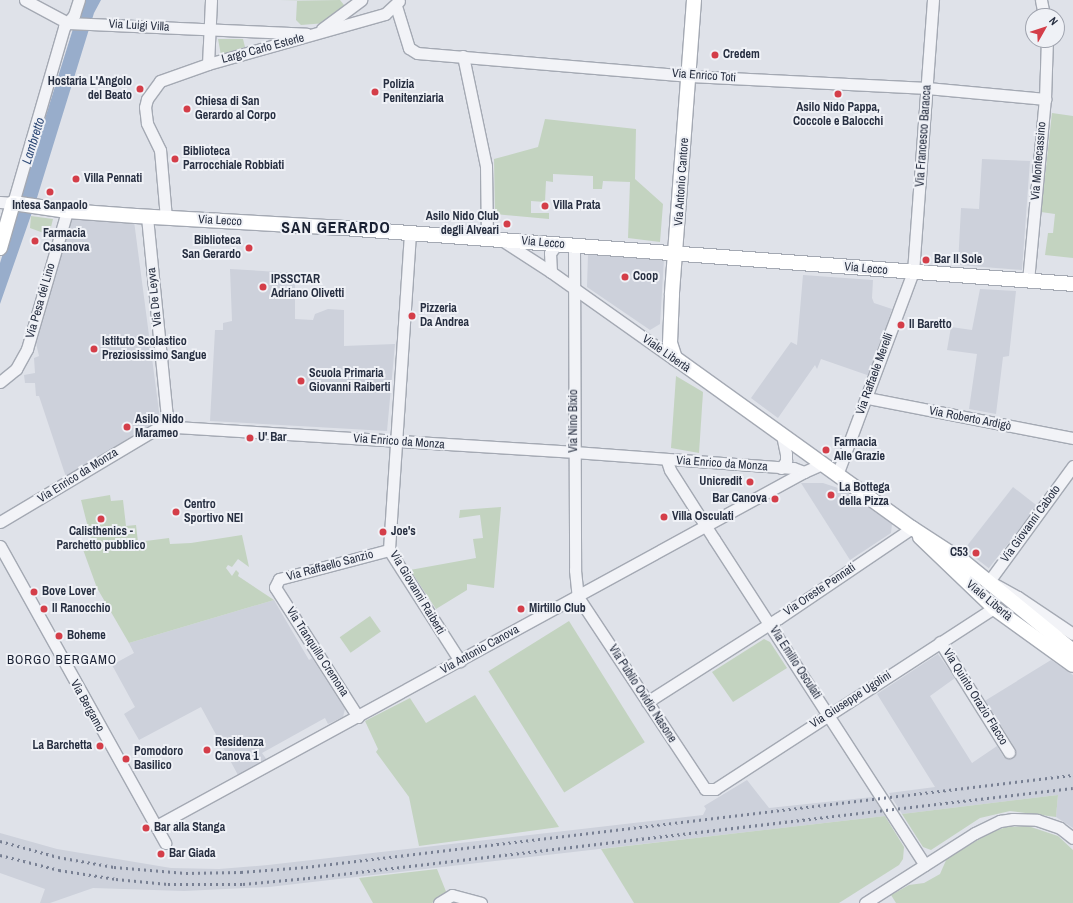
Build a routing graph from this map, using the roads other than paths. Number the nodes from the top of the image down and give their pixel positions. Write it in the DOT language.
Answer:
graph roads {
  1 [pos="24,0"];
  2 [pos="79,0"];
  3 [pos="211,0"];
  4 [pos="363,0"];
  5 [pos="694,0"];
  6 [pos="934,0"];
  7 [pos="398,3"];
  8 [pos="372,18"];
  9 [pos="71,23"];
  10 [pos="209,29"];
  11 [pos="316,34"];
  12 [pos="1047,48"];
  13 [pos="463,56"];
  14 [pos="208,64"];
  15 [pos="690,76"];
  16 [pos="927,88"];
  17 [pos="1045,100"];
  18 [pos="10,203"];
  19 [pos="67,211"];
  20 [pos="147,217"];
  21 [pos="166,218"];
  22 [pos="410,233"];
  23 [pos="493,239"];
  24 [pos="557,244"];
  25 [pos="574,246"];
  26 [pos="0,248"];
  27 [pos="676,253"];
  28 [pos="551,272"];
  29 [pos="914,272"];
  30 [pos="1028,281"];
  31 [pos="1073,284"];
  32 [pos="574,288"];
  33 [pos="678,362"];
  34 [pos="0,382"];
  35 [pos="867,398"];
  36 [pos="168,426"];
  37 [pos="782,435"];
  38 [pos="1073,438"];
  39 [pos="395,442"];
  40 [pos="574,452"];
  41 [pos="667,461"];
  42 [pos="822,464"];
  43 [pos="1073,466"];
  44 [pos="781,468"];
  45 [pos="804,472"];
  46 [pos="837,475"];
  47 [pos="0,522"];
  48 [pos="706,526"];
  49 [pos="912,528"];
  50 [pos="0,546"];
  51 [pos="389,550"];
  52 [pos="989,581"];
  53 [pos="275,587"];
  54 [pos="578,597"];
  55 [pos="994,608"];
  56 [pos="769,625"];
  57 [pos="1073,634"];
  58 [pos="940,642"];
  59 [pos="1073,651"];
  60 [pos="460,661"];
  61 [pos="1073,665"];
  62 [pos="647,702"];
  63 [pos="829,715"];
  64 [pos="358,717"];
  65 [pos="1009,752"];
  66 [pos="708,790"];
  67 [pos="156,826"];
  68 [pos="1073,838"];
  69 [pos="165,843"];
  70 [pos="925,865"];
  71 [pos="439,903"];
  72 [pos="481,903"];
  73 [pos="865,903"];
  1 -- 9 [label="street"];
  2 -- 9 [label="street"];
  3 -- 10 [label="street"];
  4 -- 8 [label="street, Largo Carlo Esterle"];
  4 -- 11 [label="street, Largo Carlo Esterle"];
  5 -- 15 [label="main road, Via Antonio Cantore"];
  6 -- 16 [label="street, Via Francesco Baracca"];
  7 -- 8 [label="street, Largo Carlo Esterle"];
  7 -- 13 [label="street, Via Enrico Toti"];
  8 -- 11 [label="street, Largo Carlo Esterle"];
  9 -- 10 [label="street, Via Luigi Villa"];
  9 -- 18 [label="street"];
  10 -- 11 [label="street, Largo Carlo Esterle"];
  10 -- 14 [label="street, Largo Carlo Esterle"];
  11 -- 14 [label="street, Largo Carlo Esterle"];
  12 -- 17 [label="street, Via Montecassino"];
  13 -- 15 [label="street, Via Enrico Toti"];
  13 -- 23 [label="street"];
  14 -- 21 [label="street"];
  15 -- 16 [label="street, Via Enrico Toti"];
  15 -- 27 [label="main road, Via Antonio Cantore"];
  16 -- 17 [label="street, Via Enrico Toti"];
  16 -- 29 [label="street, Via Francesco Baracca"];
  17 -- 30 [label="street, Via Montecassino"];
  18 -- 19 [label="main road, Via Lecco"];
  18 -- 26 [label="main road"];
  19 -- 20 [label="main road, Via Lecco"];
  19 -- 34 [label="street, Via Pesa del Lino"];
  20 -- 21 [label="main road, Via Lecco"];
  20 -- 36 [label="street, Via De Leyva"];
  21 -- 22 [label="main road, Via Lecco"];
  22 -- 23 [label="main road, Via Lecco"];
  22 -- 39 [label="street, Via Giovanni Raiberti"];
  23 -- 24 [label="main road, Via Lecco"];
  23 -- 28 [label="street, Viale Libertà"];
  24 -- 25 [label="main road, Via Lecco"];
  24 -- 28 [label="street"];
  25 -- 27 [label="main road, Via Lecco"];
  25 -- 32 [label="street, Via Nino Bixio"];
  27 -- 29 [label="main road, Via Lecco"];
  27 -- 33 [label="main road, Via Antonio Cantore"];
  28 -- 32 [label="street, Viale Libertà"];
  29 -- 30 [label="main road, Via Lecco"];
  29 -- 35 [label="street, Via Raffaele Merelli"];
  30 -- 31 [label="main road, Via Lecco"];
  32 -- 33 [label="street, Viale Libertà"];
  32 -- 40 [label="street, Via Nino Bixio"];
  33 -- 37 [label="main road, Viale Libertà"];
  35 -- 38 [label="street, Via Roberto Ardigò"];
  35 -- 46 [label="street, Via Raffaele Merelli"];
  36 -- 39 [label="street, Via Enrico da Monza"];
  36 -- 47 [label="street, Via Enrico da Monza"];
  37 -- 42 [label="main road, Viale Libertà"];
  37 -- 44 [label="street"];
  39 -- 40 [label="street, Via Enrico da Monza"];
  39 -- 51 [label="street, Via Giovanni Raiberti"];
  40 -- 41 [label="street, Via Enrico da Monza"];
  40 -- 54 [label="street, Via Nino Bixio"];
  41 -- 44 [label="street, Via Enrico da Monza"];
  41 -- 48 [label="street, Via Emilio Osculati"];
  42 -- 45 [label="street"];
  42 -- 46 [label="main road, Viale Libertà"];
  43 -- 52 [label="street, Via Giovanni Caboto"];
  44 -- 45 [label="street, Via Enrico da Monza"];
  45 -- 48 [label="street, Via Antonio Canova"];
  46 -- 49 [label="main road, Viale Libertà"];
  48 -- 54 [label="street, Via Antonio Canova"];
  48 -- 56 [label="street, Via Emilio Osculati"];
  49 -- 52 [label="main road, Viale Libertà"];
  49 -- 55 [label="main road, Viale Libertà"];
  49 -- 56 [label="street, Via Oreste Pennati"];
  50 -- 67 [label="street, Via Bergamo"];
  51 -- 53 [label="street, Via Raffaello Sanzio"];
  51 -- 60 [label="street, Via Giovanni Raiberti"];
  52 -- 57 [label="street, Viale Libertà"];
  52 -- 59 [label="main road, Viale Libertà"];
  53 -- 64 [label="street, Via Tranquillo Cremona"];
  54 -- 60 [label="street, Via Antonio Canova"];
  54 -- 62 [label="street, Via Publio Ovidio Nasone"];
  55 -- 58 [label="street, Via Giuseppe Ugolini"];
  55 -- 61 [label="main road, Viale Libertà"];
  56 -- 62 [label="street, Via Oreste Pennati"];
  56 -- 63 [label="street, Via Emilio Osculati"];
  58 -- 63 [label="street, Via Giuseppe Ugolini"];
  58 -- 65 [label="street, Via Quinto Orazio Flacco"];
  60 -- 64 [label="street, Via Antonio Canova"];
  62 -- 66 [label="street, Via Publio Ovidio Nasone"];
  63 -- 66 [label="street, Via Giuseppe Ugolini"];
  63 -- 70 [label="street, Via Emilio Osculati"];
  64 -- 67 [label="street, Via Antonio Canova"];
  67 -- 69 [label="street, Via Bergamo"];
  68 -- 70 [label="street"];
  70 -- 73 [label="street"];
  71 -- 72 [label="street"];
}
